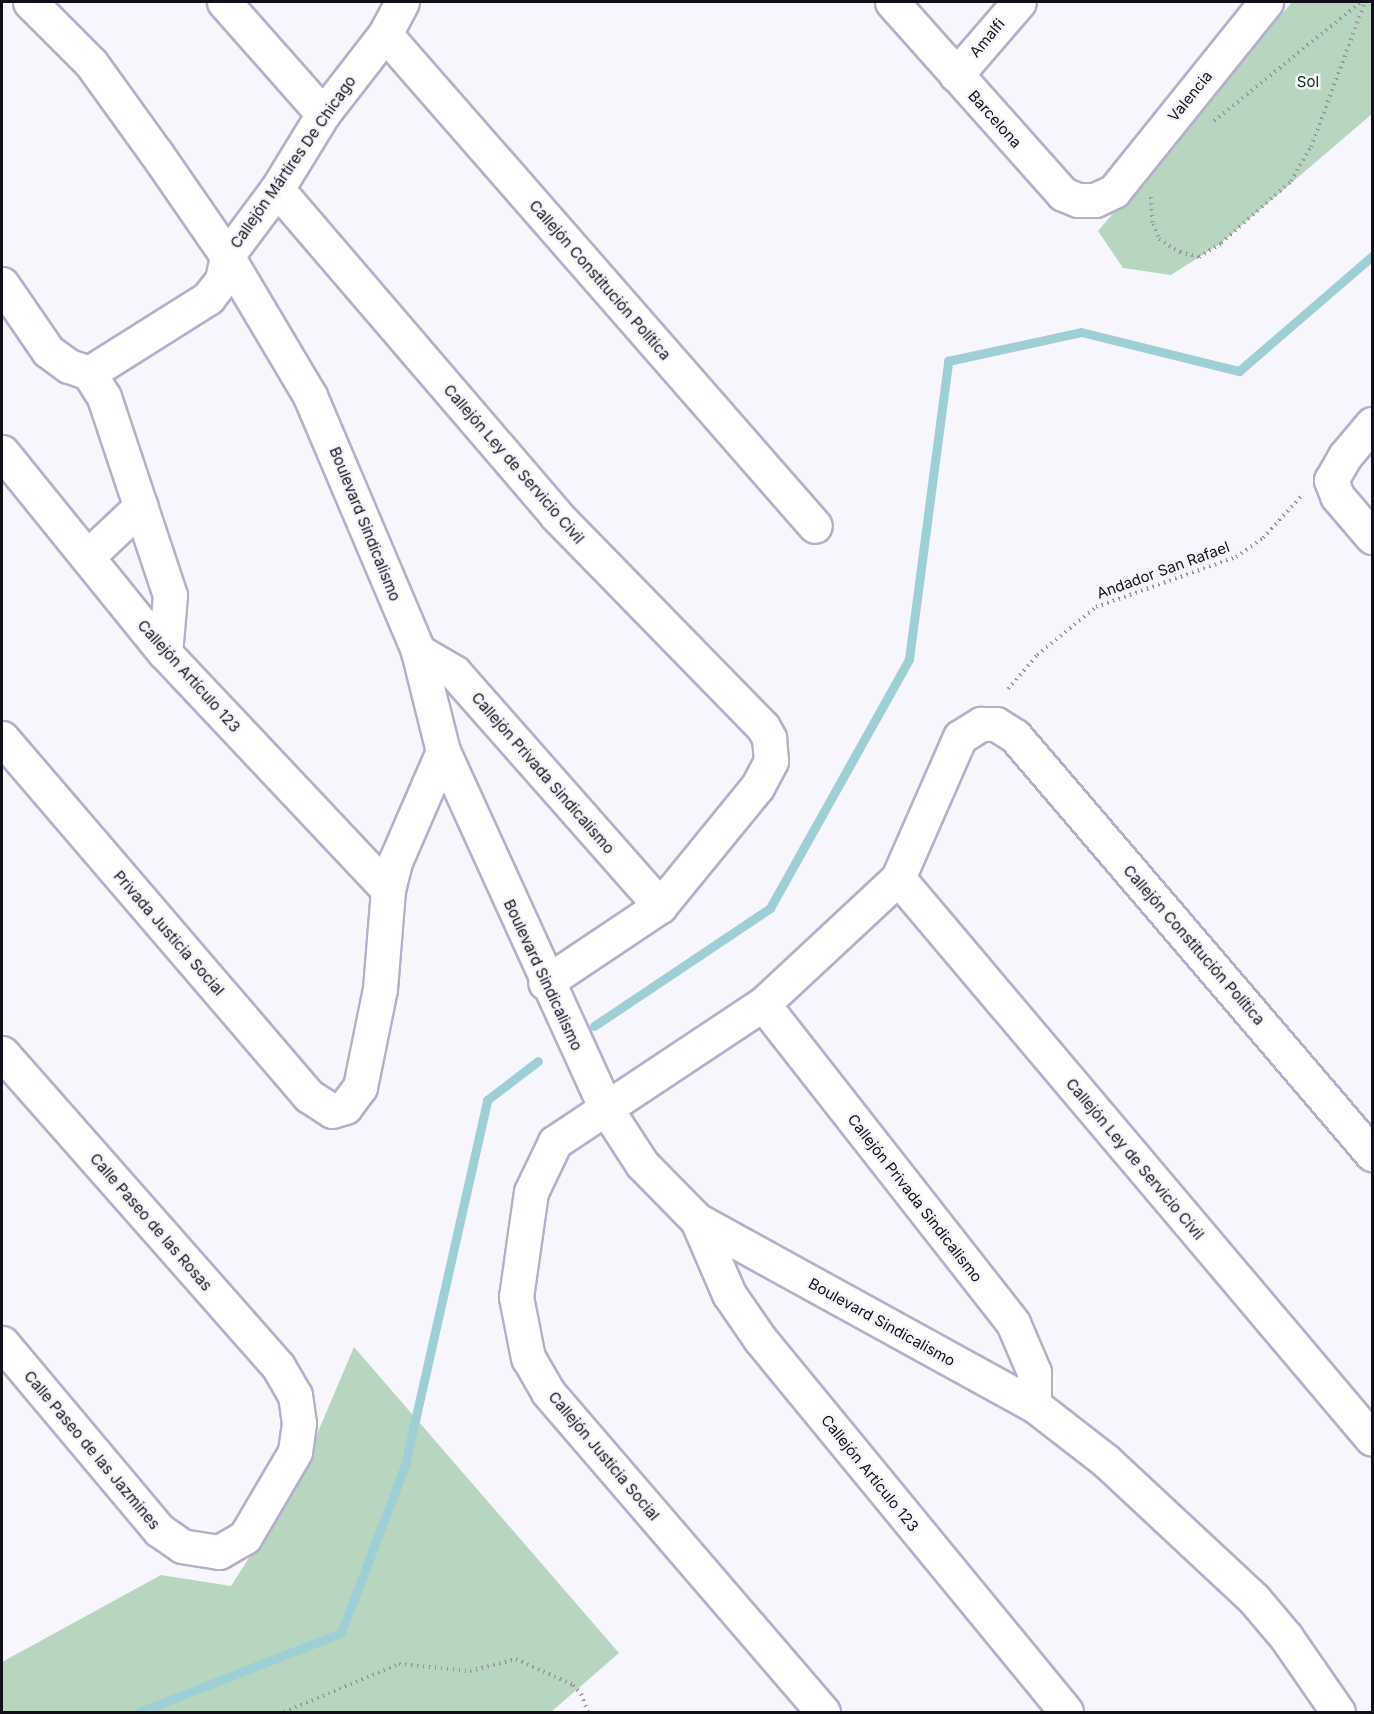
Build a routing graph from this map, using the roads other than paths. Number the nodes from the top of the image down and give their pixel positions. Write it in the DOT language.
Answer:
graph roads {
  1 [pos="30,2"];
  2 [pos="224,2"];
  3 [pos="402,2"];
  4 [pos="892,2"];
  5 [pos="1019,2"];
  6 [pos="1266,2"];
  7 [pos="385,34"];
  8 [pos="956,75"];
  9 [pos="322,114"];
  10 [pos="277,189"];
  11 [pos="1114,190"];
  12 [pos="227,256"];
  13 [pos="2,284"];
  14 [pos="89,373"];
  15 [pos="1372,424"];
  16 [pos="2,452"];
  17 [pos="141,506"];
  18 [pos="815,526"];
  19 [pos="1372,537"];
  20 [pos="87,557"];
  21 [pos="418,651"];
  22 [pos="165,653"];
  23 [pos="2,738"];
  24 [pos="443,751"];
  25 [pos="898,878"];
  26 [pos="388,890"];
  27 [pos="660,906"];
  28 [pos="545,983"];
  29 [pos="763,1004"];
  30 [pos="2,1053"];
  31 [pos="605,1107"];
  32 [pos="1372,1154"];
  33 [pos="697,1220"];
  34 [pos="2,1343"];
  35 [pos="295,1395"];
  36 [pos="1034,1405"];
  37 [pos="1372,1439"];
  38 [pos="823,1713"];
  39 [pos="1066,1713"];
  40 [pos="1338,1713"];
  1 -- 12 [label="street, Boulevard Sindicalismo"];
  2 -- 9 [label="street"];
  3 -- 7 [label="street, Callejón Mártires De Chicago"];
  4 -- 8 [label="street, Barcelona"];
  5 -- 8 [label="street, Amalfi"];
  6 -- 11 [label="street, Valencia"];
  7 -- 9 [label="street, Callejón Mártires De Chicago"];
  7 -- 18 [label="street, Callejón Constitución Política"];
  8 -- 11 [label="street, Barcelona"];
  9 -- 10 [label="street, Callejón Mártires De Chicago"];
  10 -- 12 [label="street, Callejón Mártires De Chicago"];
  10 -- 27 [label="street, Callejón Ley de Servicio Civil"];
  12 -- 14 [label="street, Callejón Mártires De Chicago"];
  12 -- 21 [label="street, Boulevard Sindicalismo"];
  13 -- 14 [label="street"];
  14 -- 17 [label="street"];
  15 -- 19 [label="street"];
  16 -- 20 [label="street, Callejón Artículo 123"];
  17 -- 20 [label="street"];
  17 -- 22 [label="street"];
  20 -- 22 [label="street, Callejón Artículo 123"];
  21 -- 24 [label="street, Boulevard Sindicalismo"];
  21 -- 27 [label="street, Callejón Privada Sindicalismo"];
  22 -- 26 [label="street, Callejón Artículo 123"];
  23 -- 26 [label="street, Privada Justicia Social"];
  24 -- 26 [label="street"];
  24 -- 28 [label="street, Boulevard Sindicalismo"];
  25 -- 29 [label="street, Callejón Justicia Social"];
  25 -- 32 [label="street, Callejón Constitución Política"];
  25 -- 37 [label="street, Callejón Ley de Servicio Civil"];
  27 -- 28 [label="street"];
  28 -- 31 [label="street, Boulevard Sindicalismo"];
  29 -- 31 [label="street, Callejón Justicia Social"];
  29 -- 36 [label="street, Callejón Privada Sindicalismo"];
  30 -- 35 [label="street, Calle Paseo de las Rosas"];
  31 -- 33 [label="street, Boulevard Sindicalismo"];
  31 -- 38 [label="street, Callejón Justicia Social"];
  33 -- 36 [label="street, Boulevard Sindicalismo"];
  33 -- 39 [label="street, Callejón Artículo 123"];
  34 -- 35 [label="street, Calle Paseo de las Jazmines"];
  36 -- 40 [label="street, Boulevard Sindicalismo"];
}
